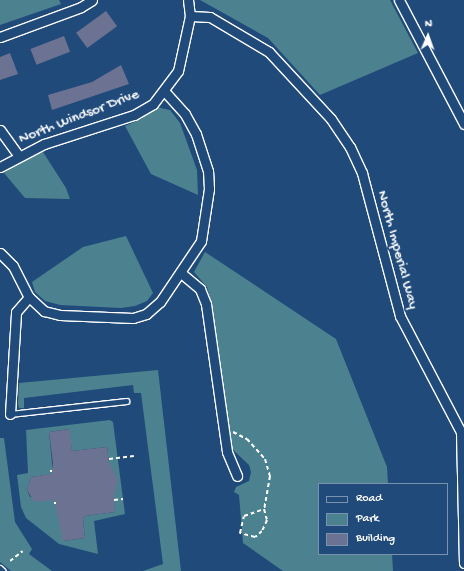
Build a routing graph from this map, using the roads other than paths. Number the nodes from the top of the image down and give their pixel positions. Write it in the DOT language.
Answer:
graph roads {
  1 [pos="92,0"];
  2 [pos="188,0"];
  3 [pos="399,0"];
  4 [pos="190,16"];
  5 [pos="0,37"];
  6 [pos="164,91"];
  7 [pos="464,124"];
  8 [pos="0,130"];
  9 [pos="18,155"];
  10 [pos="0,166"];
  11 [pos="0,253"];
  12 [pos="181,273"];
  13 [pos="29,297"];
  14 [pos="126,401"];
  15 [pos="10,414"];
  16 [pos="237,476"];
  17 [pos="463,521"];
  18 [pos="464,563"];
  19 [pos="0,568"];
  20 [pos="3,571"];
  1 -- 5 [label="street"];
  2 -- 4 [label="street, North Windsor Drive"];
  3 -- 7 [label="street"];
  4 -- 6 [label="street, North Windsor Drive"];
  4 -- 17 [label="street, North Imperial Way"];
  6 -- 9 [label="street, North Windsor Drive"];
  6 -- 12 [label="street"];
  8 -- 9 [label="street"];
  9 -- 10 [label="street, North Windsor Drive"];
  11 -- 13 [label="street"];
  12 -- 13 [label="street"];
  12 -- 16 [label="street"];
  13 -- 15 [label="street"];
  14 -- 15 [label="lane"];
  17 -- 18 [label="street, North Imperial Way"];
  19 -- 20 [label="lane"];
}
